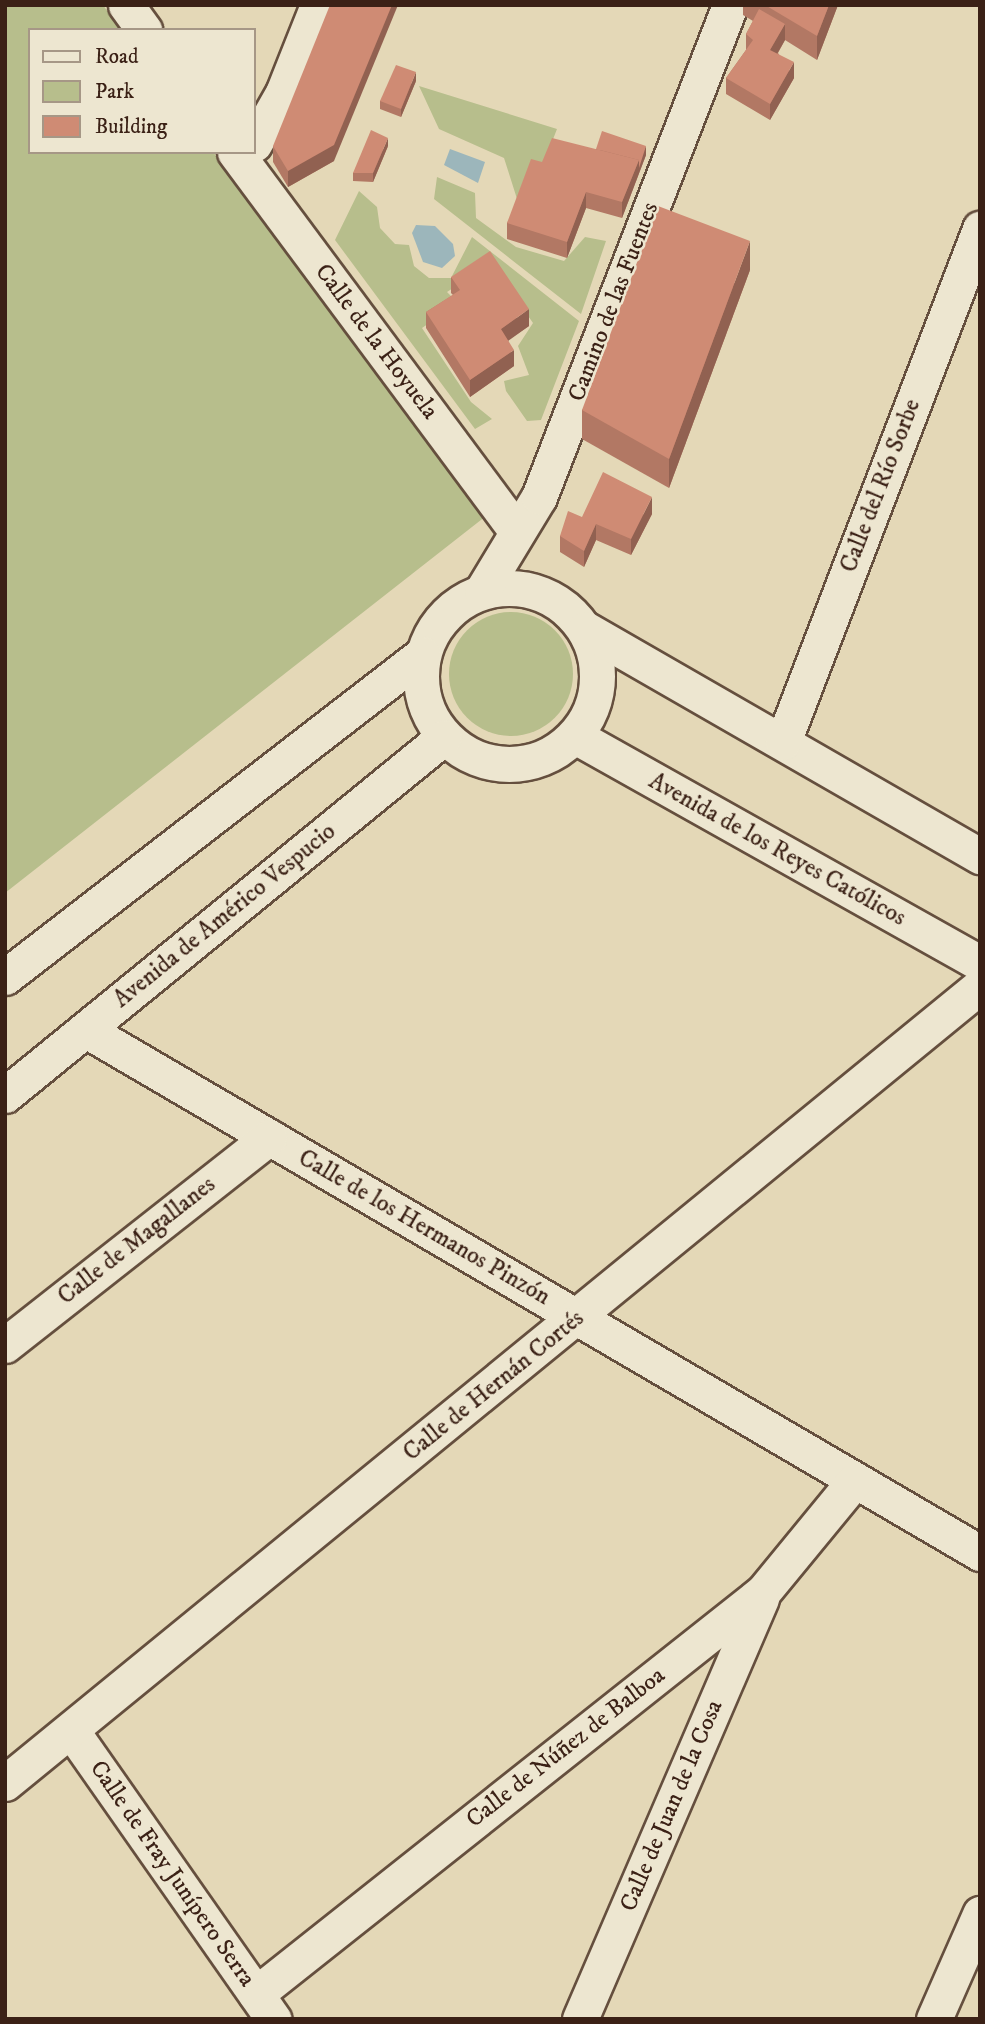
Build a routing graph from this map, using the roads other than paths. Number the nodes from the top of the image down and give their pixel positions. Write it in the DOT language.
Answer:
graph roads {
  1 [pos="126,5"];
  2 [pos="318,5"];
  3 [pos="730,5"];
  4 [pos="143,28"];
  5 [pos="256,134"];
  6 [pos="245,154"];
  7 [pos="979,234"];
  8 [pos="517,533"];
  9 [pos="482,591"];
  10 [pos="585,629"];
  11 [pos="423,654"];
  12 [pos="575,736"];
  13 [pos="444,737"];
  14 [pos="783,742"];
  15 [pos="980,856"];
  16 [pos="980,963"];
  17 [pos="5,977"];
  18 [pos="980,985"];
  19 [pos="86,1030"];
  20 [pos="5,1095"];
  21 [pos="269,1137"];
  22 [pos="578,1318"];
  23 [pos="5,1345"];
  24 [pos="855,1480"];
  25 [pos="980,1553"];
  26 [pos="763,1592"];
  27 [pos="71,1730"];
  28 [pos="5,1783"];
  29 [pos="980,1914"];
  30 [pos="264,2007"];
  31 [pos="580,2019"];
  32 [pos="934,2019"];
  1 -- 4 [label="street"];
  2 -- 5 [label="street"];
  3 -- 8 [label="street, Camino de las Fuentes"];
  6 -- 8 [label="street, Calle de la Hoyuela"];
  7 -- 14 [label="street, Calle del Río Sorbe"];
  8 -- 9 [label="street, Camino de las Fuentes"];
  9 -- 10 [label="street"];
  9 -- 11 [label="street"];
  10 -- 12 [label="street"];
  10 -- 14 [label="street"];
  11 -- 13 [label="street"];
  11 -- 17 [label="street"];
  12 -- 13 [label="street"];
  12 -- 16 [label="street, Avenida de los Reyes Católicos"];
  13 -- 19 [label="street, Avenida de Américo Vespucio"];
  14 -- 15 [label="street"];
  18 -- 22 [label="street, Calle de Hernán Cortés"];
  19 -- 20 [label="street, Avenida de Américo Vespucio"];
  19 -- 21 [label="street, Calle de los Hermanos Pinzón"];
  21 -- 22 [label="street, Calle de los Hermanos Pinzón"];
  21 -- 23 [label="street, Calle de Magallanes"];
  22 -- 24 [label="street, Calle de los Hermanos Pinzón"];
  22 -- 27 [label="street, Calle de Hernán Cortés"];
  24 -- 25 [label="street, Calle de los Hermanos Pinzón"];
  24 -- 26 [label="street, Calle de Núñez de Balboa"];
  26 -- 30 [label="street, Calle de Núñez de Balboa"];
  26 -- 31 [label="street, Calle de Juan de la Cosa"];
  27 -- 28 [label="street, Calle de Hernán Cortés"];
  27 -- 30 [label="street, Calle de Fray Junípero Serra"];
  29 -- 32 [label="street"];
}
